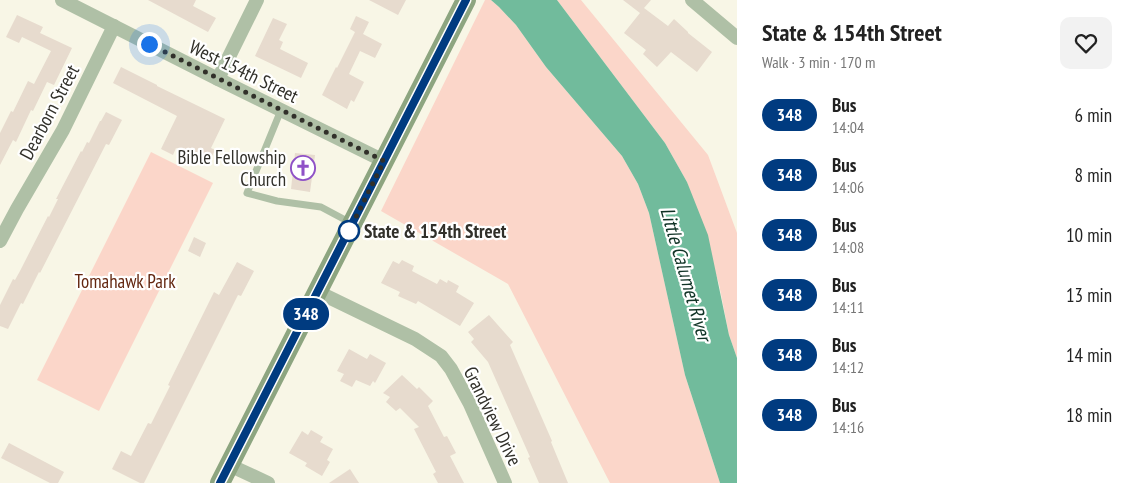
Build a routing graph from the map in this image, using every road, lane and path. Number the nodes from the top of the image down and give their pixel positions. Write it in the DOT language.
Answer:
graph roads {
  1 [pos="62,0"];
  2 [pos="257,0"];
  3 [pos="466,0"];
  4 [pos="692,0"];
  5 [pos="114,26"];
  6 [pos="735,31"];
  7 [pos="218,79"];
  8 [pos="281,110"];
  9 [pos="384,161"];
  10 [pos="352,223"];
  11 [pos="0,240"];
  12 [pos="318,292"];
  13 [pos="230,465"];
  14 [pos="220,483"];
  15 [pos="268,483"];
  16 [pos="505,483"];
  1 -- 5 [label="street, West 154th Street"];
  2 -- 7 [label="street"];
  3 -- 9 [label="main road"];
  4 -- 6 [label="street"];
  5 -- 7 [label="street, West 154th Street"];
  5 -- 11 [label="street, Dearborn Street"];
  7 -- 8 [label="street, West 154th Street"];
  8 -- 9 [label="street, West 154th Street"];
  8 -- 10 [label="lane"];
  9 -- 10 [label="main road"];
  10 -- 12 [label="main road"];
  12 -- 13 [label="main road"];
  12 -- 16 [label="street, Grandview Drive"];
  13 -- 14 [label="main road"];
  13 -- 15 [label="street"];
}
